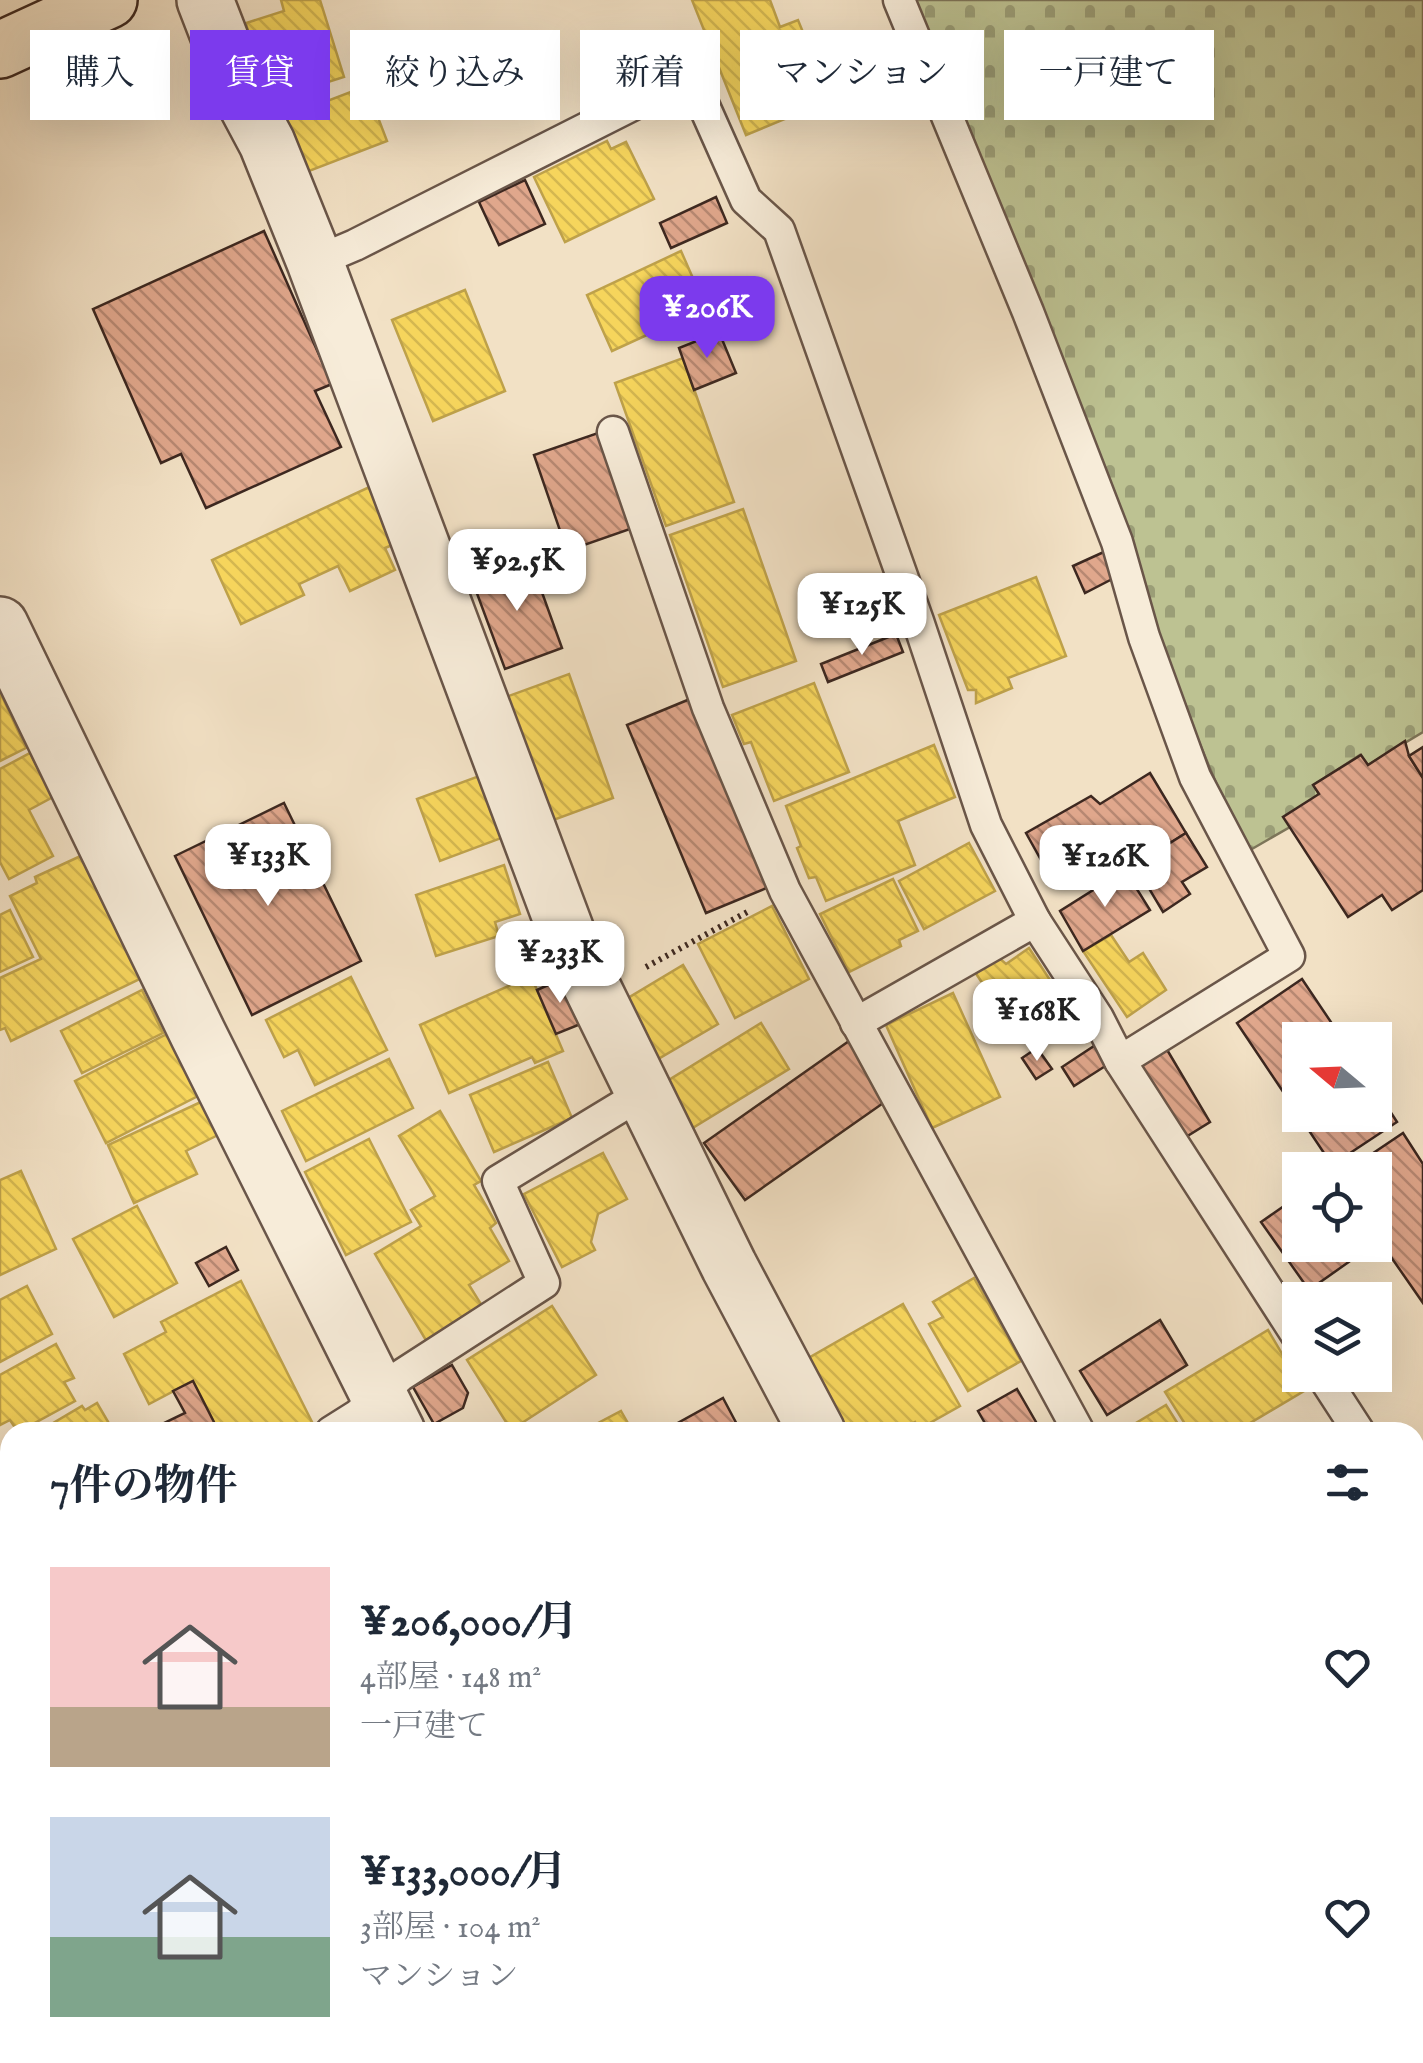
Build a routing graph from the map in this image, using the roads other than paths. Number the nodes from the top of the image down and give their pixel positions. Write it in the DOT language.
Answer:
graph roads {
  1 [pos="109,0"];
  2 [pos="205,0"];
  3 [pos="899,0"];
  4 [pos="0,50"];
  5 [pos="315,262"];
  6 [pos="613,432"];
  7 [pos="0,625"];
  8 [pos="1035,921"];
  9 [pos="856,1024"];
  10 [pos="1120,1061"];
  11 [pos="643,1097"];
  12 [pos="1282,1312"];
  13 [pos="1333,1392"];
  14 [pos="388,1414"];
  15 [pos="346,1422"];
  16 [pos="812,1422"];
  17 [pos="1074,1422"];
  18 [pos="1353,1422"];
  1 -- 4 [label="main road"];
  2 -- 5 [label="street"];
  3 -- 10 [label="lane"];
  5 -- 8 [label="lane"];
  5 -- 11 [label="street"];
  6 -- 9 [label="lane"];
  7 -- 14 [label="street"];
  8 -- 9 [label="lane"];
  8 -- 10 [label="lane"];
  9 -- 17 [label="lane"];
  10 -- 12 [label="lane"];
  11 -- 14 [label="lane"];
  11 -- 16 [label="street"];
  13 -- 18 [label="lane"];
  14 -- 15 [label="lane"];
}
